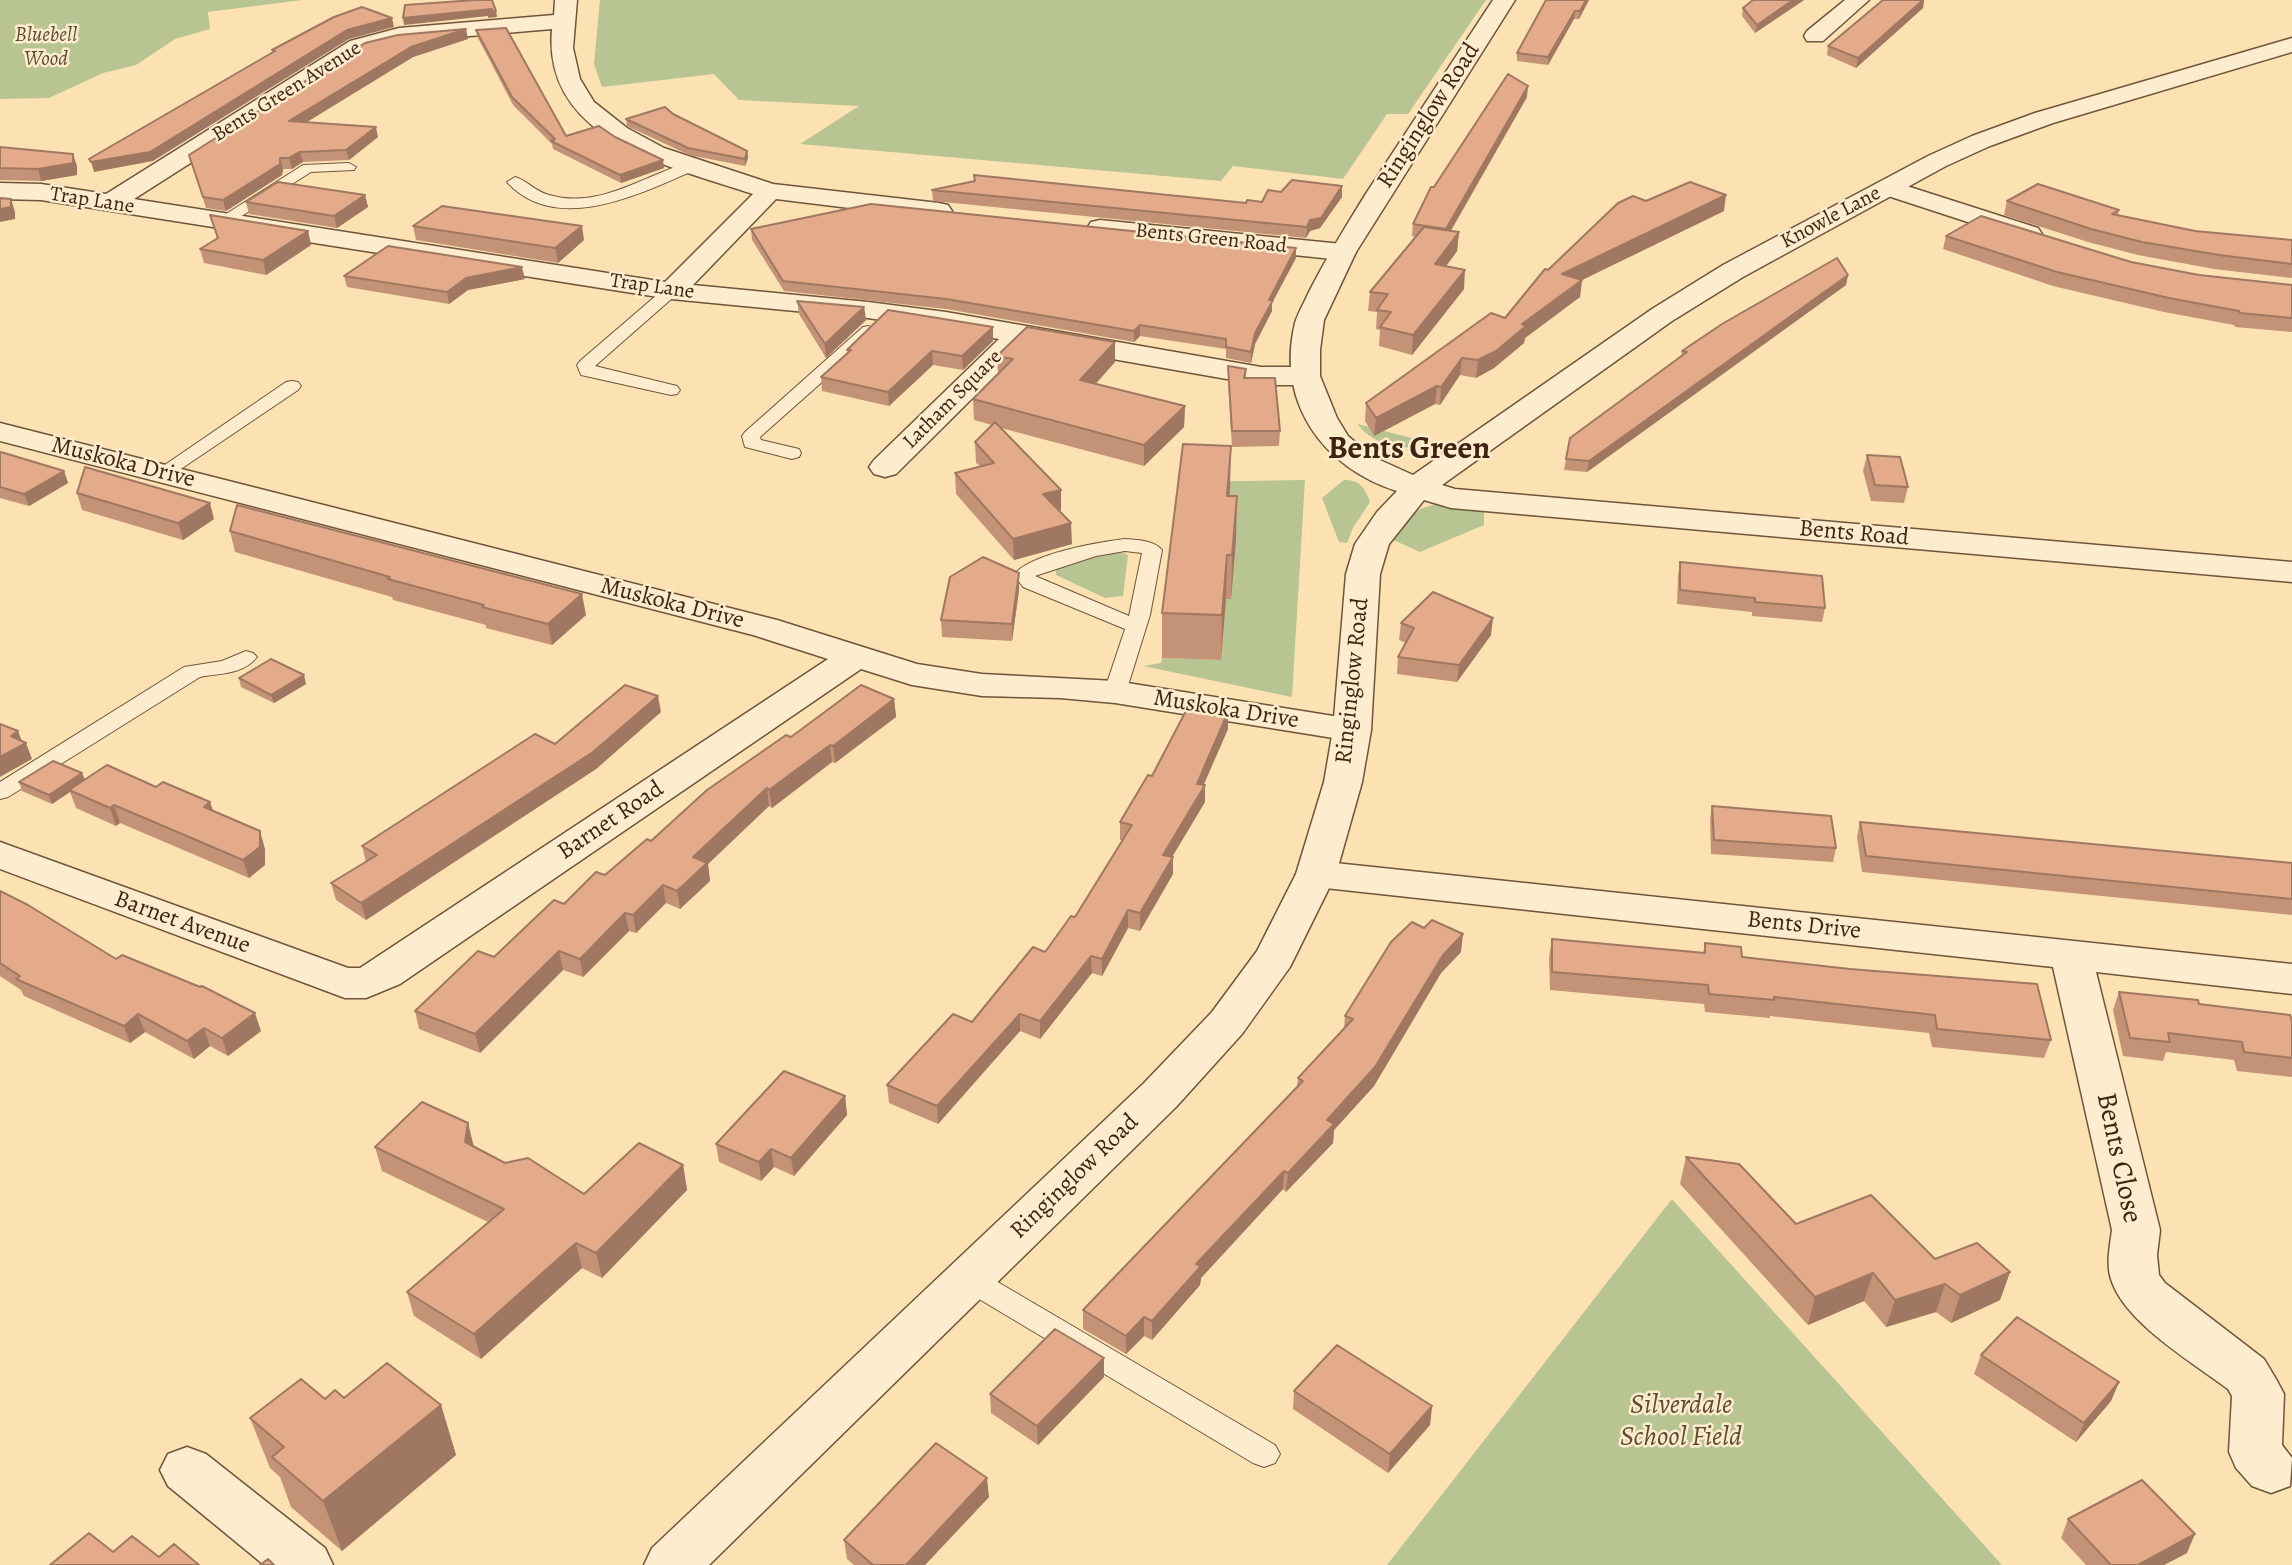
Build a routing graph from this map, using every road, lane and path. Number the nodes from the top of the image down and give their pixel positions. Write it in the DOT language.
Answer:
graph roads {
  1 [pos="1504,0"];
  2 [pos="1858,0"];
  3 [pos="565,10"];
  4 [pos="1815,36"];
  5 [pos="2292,45"];
  6 [pos="692,166"];
  7 [pos="349,167"];
  8 [pos="516,182"];
  9 [pos="1888,188"];
  10 [pos="0,191"];
  11 [pos="771,191"];
  12 [pos="110,204"];
  13 [pos="967,214"];
  14 [pos="223,221"];
  15 [pos="1078,225"];
  16 [pos="2055,243"];
  17 [pos="1342,252"];
  18 [pos="671,291"];
  19 [pos="887,313"];
  20 [pos="1021,333"];
  21 [pos="1306,376"];
  22 [pos="292,386"];
  23 [pos="671,390"];
  24 [pos="0,432"];
  25 [pos="792,453"];
  26 [pos="885,467"];
  27 [pos="162,473"];
  28 [pos="1418,487"];
  29 [pos="2292,572"];
  30 [pos="1136,626"];
  31 [pos="246,657"];
  32 [pos="855,657"];
  33 [pos="1115,692"];
  34 [pos="1352,730"];
  35 [pos="0,792"];
  36 [pos="0,855"];
  37 [pos="1316,874"];
  38 [pos="2071,955"];
  39 [pos="2292,979"];
  40 [pos="366,983"];
  41 [pos="969,1279"];
  42 [pos="1264,1454"];
  43 [pos="187,1470"];
  44 [pos="2271,1470"];
  45 [pos="305,1565"];
  46 [pos="672,1565"];
  1 -- 17 [label="street, Ringinglow Road"];
  2 -- 4 [label="street"];
  3 -- 6 [label="street"];
  3 -- 12 [label="street, Bents Green Avenue"];
  5 -- 9 [label="street, Knowle Lane"];
  6 -- 8 [label="lane"];
  6 -- 11 [label="street"];
  7 -- 14 [label="lane"];
  9 -- 16 [label="street"];
  9 -- 28 [label="street, Knowle Lane"];
  10 -- 12 [label="street, Trap Lane"];
  11 -- 13 [label="street"];
  11 -- 18 [label="street"];
  12 -- 14 [label="street, Trap Lane"];
  14 -- 18 [label="street, Trap Lane"];
  15 -- 17 [label="street, Bents Green Road"];
  17 -- 21 [label="street, Ringinglow Road"];
  18 -- 19 [label="street, Trap Lane"];
  18 -- 23 [label="lane"];
  19 -- 20 [label="street, Trap Lane"];
  19 -- 25 [label="lane"];
  20 -- 21 [label="street, Trap Lane"];
  20 -- 26 [label="street, Latham Square"];
  21 -- 28 [label="street, Ringinglow Road"];
  22 -- 27 [label="lane"];
  24 -- 27 [label="street, Muskoka Drive"];
  27 -- 32 [label="street, Muskoka Drive"];
  28 -- 29 [label="street, Bents Road"];
  28 -- 34 [label="street, Ringinglow Road"];
  30 -- 30 [label="lane"];
  30 -- 33 [label="lane"];
  31 -- 35 [label="lane"];
  32 -- 33 [label="street, Muskoka Drive"];
  32 -- 40 [label="street, Barnet Road"];
  33 -- 34 [label="street, Muskoka Drive"];
  34 -- 37 [label="street, Ringinglow Road"];
  36 -- 40 [label="street, Barnet Avenue"];
  37 -- 38 [label="street, Bents Drive"];
  37 -- 41 [label="street, Ringinglow Road"];
  38 -- 39 [label="street, Bents Drive"];
  38 -- 44 [label="street, Bents Close"];
  41 -- 42 [label="lane"];
  41 -- 46 [label="street, Ringinglow Road"];
  43 -- 45 [label="street"];
}
